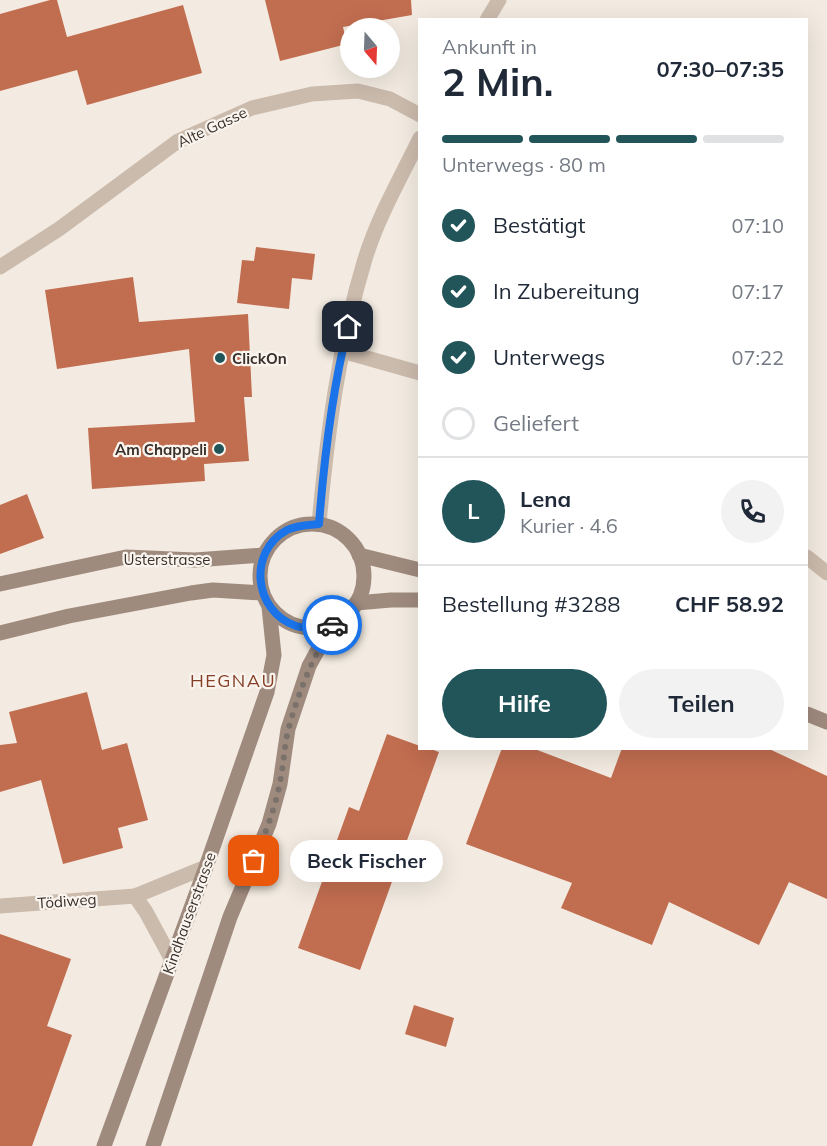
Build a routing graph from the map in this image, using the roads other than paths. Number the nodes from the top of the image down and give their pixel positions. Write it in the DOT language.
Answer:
graph roads {
  1 [pos="499,0"];
  2 [pos="488,18"];
  3 [pos="418,113"];
  4 [pos="418,142"];
  5 [pos="0,267"];
  6 [pos="342,351"];
  7 [pos="418,372"];
  8 [pos="319,524"];
  9 [pos="264,555"];
  10 [pos="360,555"];
  11 [pos="808,558"];
  12 [pos="418,570"];
  13 [pos="827,573"];
  14 [pos="0,584"];
  15 [pos="265,600"];
  16 [pos="418,600"];
  17 [pos="356,603"];
  18 [pos="332,624"];
  19 [pos="0,633"];
  20 [pos="808,714"];
  21 [pos="827,722"];
  22 [pos="206,867"];
  23 [pos="135,896"];
  24 [pos="0,906"];
  25 [pos="172,960"];
  26 [pos="104,1146"];
  27 [pos="153,1146"];
  1 -- 2 [label="street"];
  3 -- 5 [label="street, Alte Gasse"];
  4 -- 6 [label="street"];
  6 -- 7 [label="street"];
  6 -- 8 [label="street"];
  8 -- 9 [label="main road"];
  8 -- 10 [label="main road"];
  9 -- 14 [label="main road, Usterstrasse"];
  9 -- 15 [label="main road"];
  10 -- 12 [label="main road"];
  10 -- 17 [label="main road"];
  11 -- 13 [label="street"];
  15 -- 18 [label="main road"];
  15 -- 19 [label="main road, Usterstrasse"];
  15 -- 22 [label="main road, Kindhauserstrasse"];
  16 -- 17 [label="main road"];
  17 -- 18 [label="main road"];
  18 -- 27 [label="main road"];
  20 -- 21 [label="main road"];
  22 -- 23 [label="street, Tödiweg"];
  22 -- 25 [label="main road, Kindhauserstrasse"];
  23 -- 24 [label="street, Tödiweg"];
  23 -- 25 [label="street"];
  25 -- 26 [label="main road, Kindhauserstrasse"];
}
